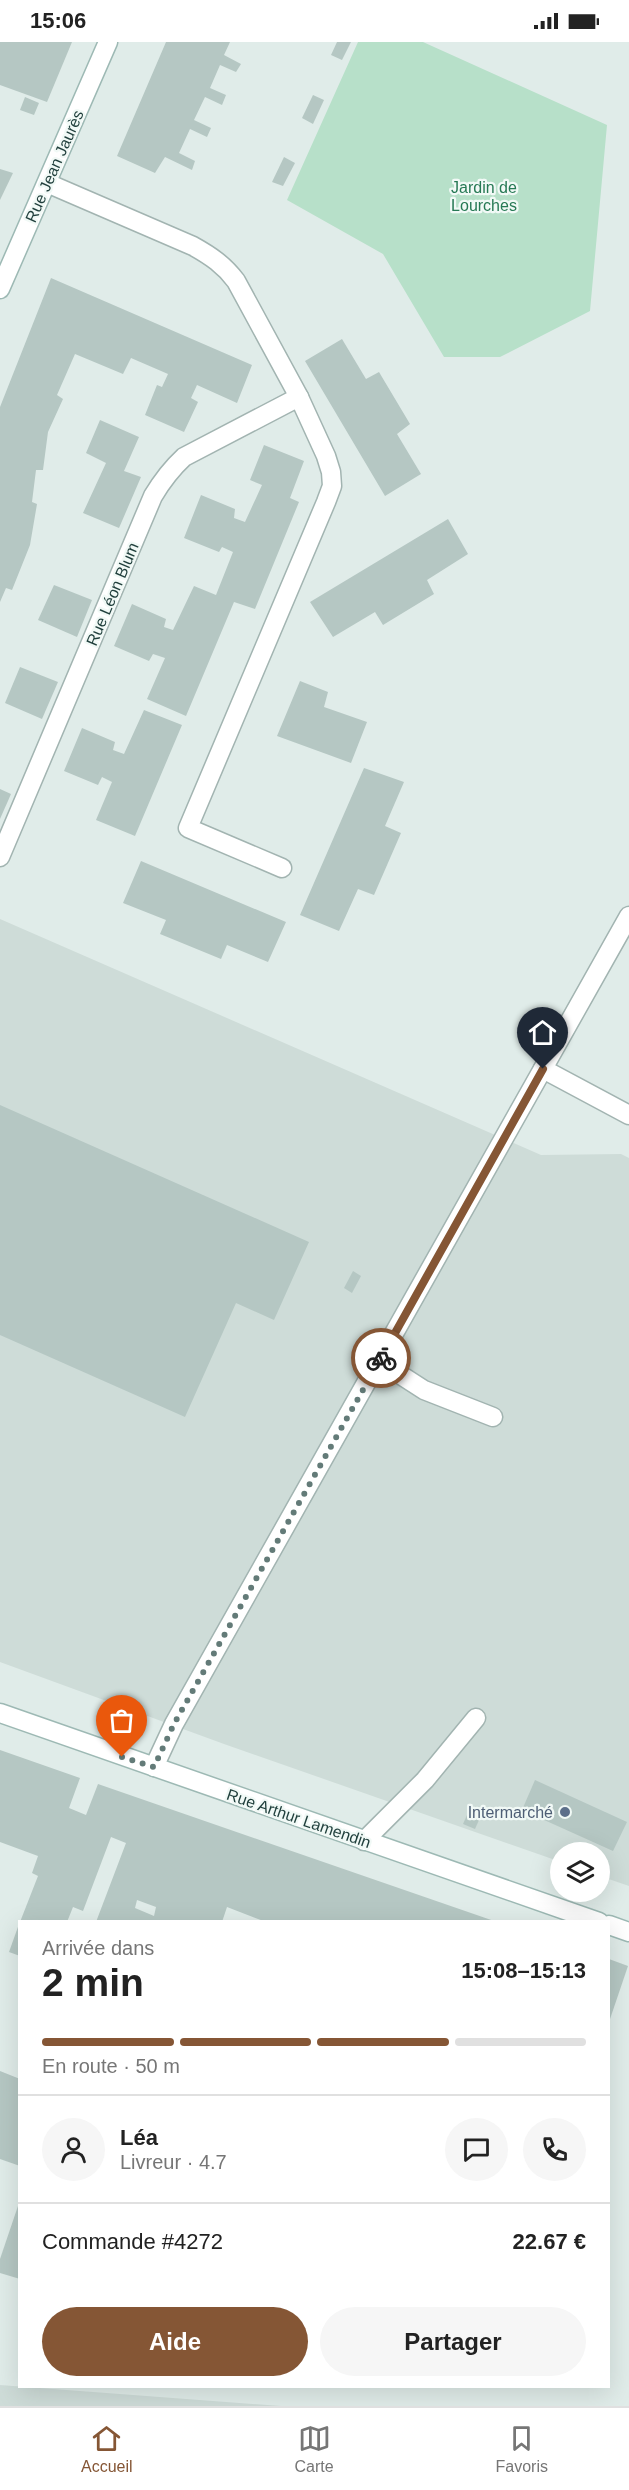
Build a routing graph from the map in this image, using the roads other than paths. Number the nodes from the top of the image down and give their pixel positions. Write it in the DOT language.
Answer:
graph roads {
  1 [pos="108,42"];
  2 [pos="47,183"];
  3 [pos="0,289"];
  4 [pos="299,397"];
  5 [pos="0,857"];
  6 [pos="282,868"];
  7 [pos="629,916"];
  8 [pos="543,1069"];
  9 [pos="629,1115"];
  10 [pos="379,1360"];
  11 [pos="493,1417"];
  12 [pos="0,1713"];
  13 [pos="476,1718"];
  14 [pos="154,1767"];
  15 [pos="364,1841"];
  16 [pos="593,1920"];
  17 [pos="610,1925"];
  18 [pos="629,1932"];
  1 -- 2 [label="street, Rue Jean Jaurès"];
  2 -- 3 [label="street, Rue Jean Jaurès"];
  2 -- 4 [label="street"];
  4 -- 5 [label="street, Rue Léon Blum"];
  4 -- 6 [label="street"];
  7 -- 8 [label="street"];
  8 -- 9 [label="street"];
  8 -- 10 [label="street"];
  10 -- 11 [label="street"];
  10 -- 14 [label="street"];
  12 -- 14 [label="street, Rue Arthur Lamendin"];
  13 -- 15 [label="street"];
  14 -- 15 [label="street, Rue Arthur Lamendin"];
  15 -- 16 [label="street, Rue Arthur Lamendin"];
  17 -- 18 [label="street"];
}
